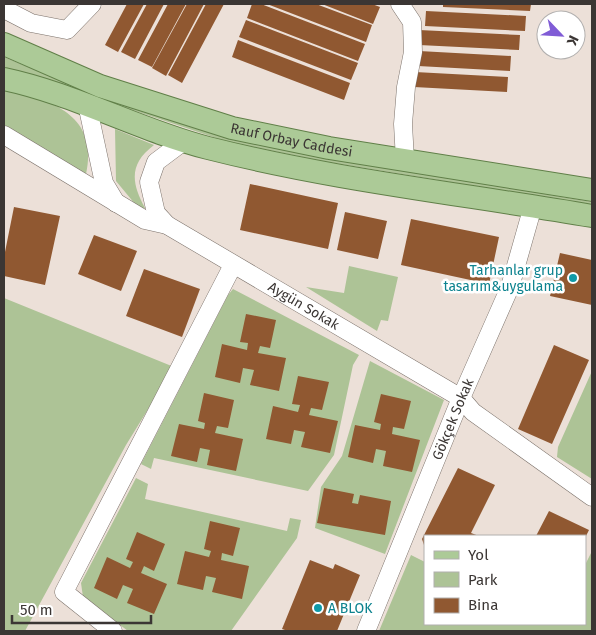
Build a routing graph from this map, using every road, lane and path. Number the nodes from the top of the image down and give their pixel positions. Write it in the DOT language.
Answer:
graph roads {
  1 [pos="92,4"];
  2 [pos="400,4"];
  3 [pos="4,9"];
  4 [pos="4,44"];
  5 [pos="4,79"];
  6 [pos="87,104"];
  7 [pos="4,135"];
  8 [pos="184,141"];
  9 [pos="405,160"];
  10 [pos="592,190"];
  11 [pos="117,204"];
  12 [pos="532,206"];
  13 [pos="592,216"];
  14 [pos="167,225"];
  15 [pos="233,265"];
  16 [pos="461,398"];
  17 [pos="592,496"];
  18 [pos="113,631"];
  19 [pos="366,631"];
  1 -- 3 [label="street"];
  2 -- 9 [label="street"];
  4 -- 9 [label="main road, Rauf Orbay Caddesi"];
  5 -- 6 [label="main road, Rauf Orbay Caddesi"];
  6 -- 8 [label="main road, Rauf Orbay Caddesi"];
  6 -- 11 [label="street"];
  7 -- 11 [label="street, Aygün Sokak"];
  8 -- 12 [label="main road, Rauf Orbay Caddesi"];
  8 -- 14 [label="street"];
  9 -- 10 [label="main road, Rauf Orbay Caddesi"];
  11 -- 14 [label="street, Aygün Sokak"];
  12 -- 13 [label="main road, Rauf Orbay Caddesi"];
  12 -- 16 [label="street, Gökçek Sokak"];
  14 -- 15 [label="street, Aygün Sokak"];
  15 -- 16 [label="street, Aygün Sokak"];
  15 -- 18 [label="street"];
  16 -- 17 [label="street, Aygün Sokak"];
  16 -- 19 [label="street, Gökçek Sokak"];
}
